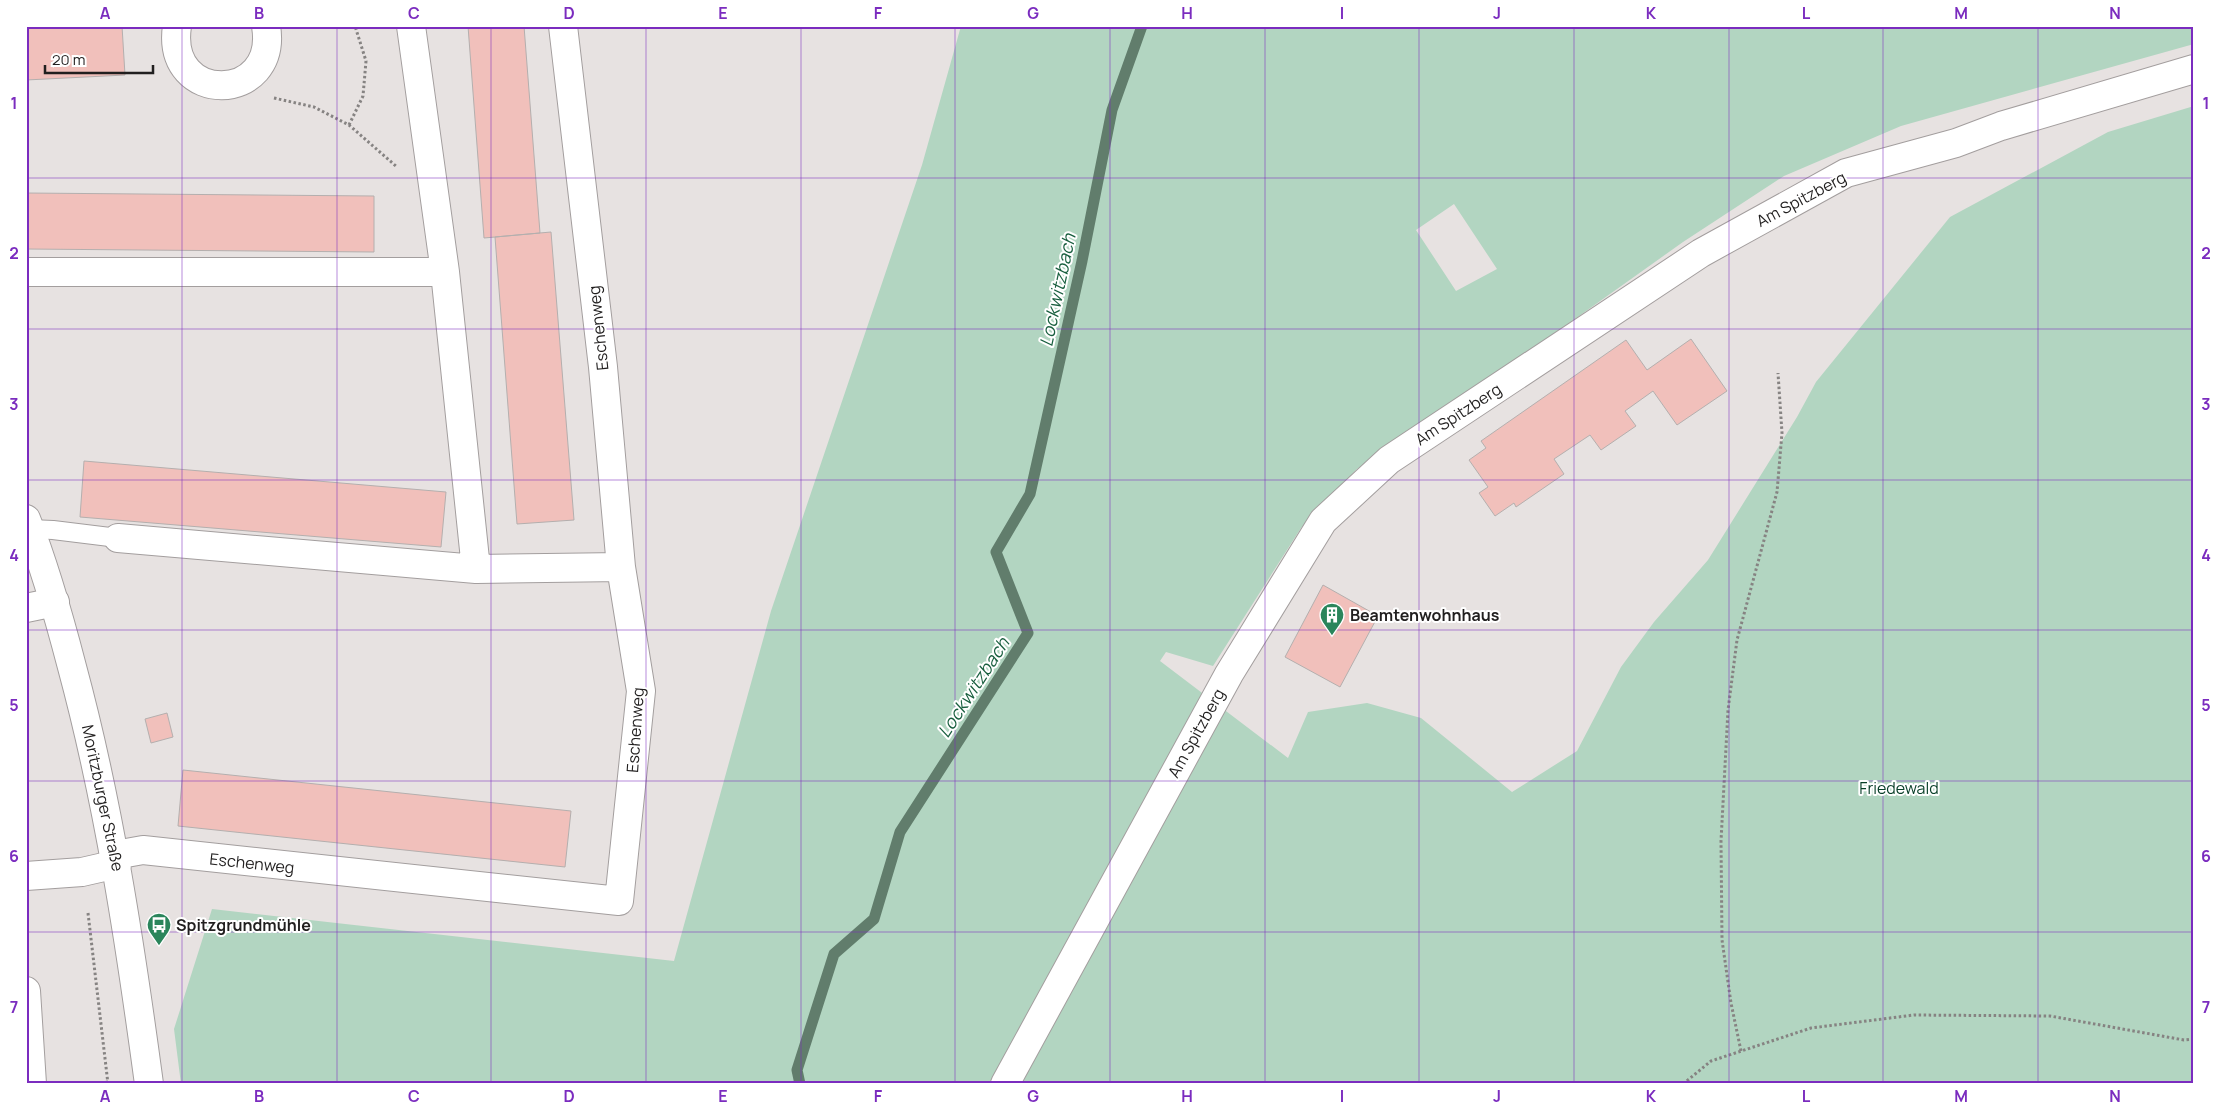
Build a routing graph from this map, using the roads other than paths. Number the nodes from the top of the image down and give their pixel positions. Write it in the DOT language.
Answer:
graph roads {
  1 [pos="177,26"];
  2 [pos="266,26"];
  3 [pos="411,26"];
  4 [pos="564,26"];
  5 [pos="2194,69"];
  6 [pos="26,272"];
  7 [pos="445,272"];
  8 [pos="28,524"];
  9 [pos="118,538"];
  10 [pos="621,567"];
  11 [pos="476,569"];
  12 [pos="55,602"];
  13 [pos="26,608"];
  14 [pos="116,859"];
  15 [pos="26,876"];
  16 [pos="26,991"];
  17 [pos="32,1084"];
  18 [pos="149,1084"];
  19 [pos="1005,1084"];
  1 -- 2 [label="street"];
  3 -- 7 [label="street"];
  4 -- 10 [label="street, Eschenweg"];
  5 -- 19 [label="street, Am Spitzberg"];
  6 -- 7 [label="street"];
  7 -- 11 [label="street"];
  8 -- 9 [label="lane"];
  8 -- 12 [label="street, Moritzburger Straße"];
  9 -- 11 [label="street"];
  10 -- 11 [label="street"];
  10 -- 14 [label="street, Eschenweg"];
  12 -- 13 [label="street"];
  12 -- 14 [label="street, Moritzburger Straße"];
  14 -- 15 [label="street"];
  14 -- 18 [label="street, Moritzburger Straße"];
  16 -- 17 [label="street"];
}
